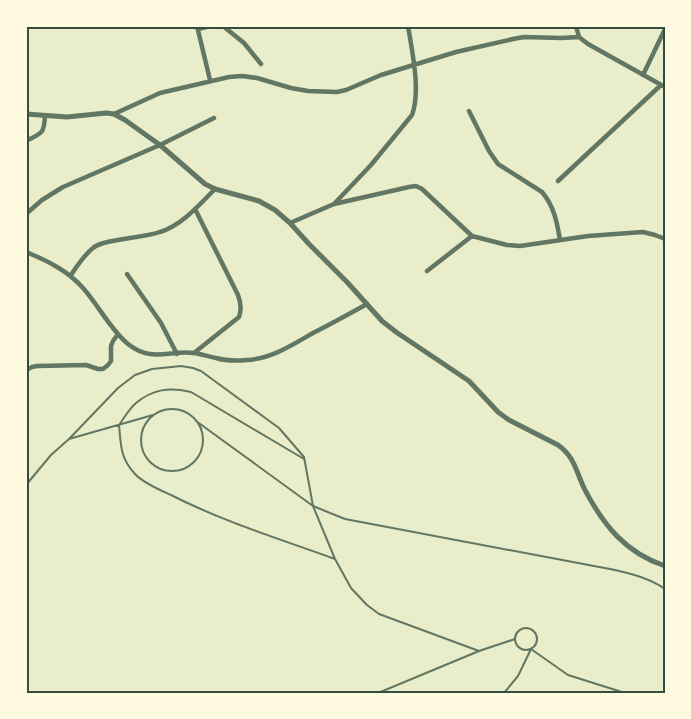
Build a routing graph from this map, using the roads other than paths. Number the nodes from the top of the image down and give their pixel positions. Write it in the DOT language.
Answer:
graph roads {
  1 [pos="211,26"];
  2 [pos="223,26"];
  3 [pos="408,26"];
  4 [pos="576,26"];
  5 [pos="197,28"];
  6 [pos="665,29"];
  7 [pos="580,37"];
  8 [pos="261,64"];
  9 [pos="415,65"];
  10 [pos="643,75"];
  11 [pos="210,80"];
  12 [pos="663,86"];
  13 [pos="469,111"];
  14 [pos="26,114"];
  15 [pos="114,114"];
  16 [pos="45,116"];
  17 [pos="214,118"];
  18 [pos="26,141"];
  19 [pos="160,145"];
  20 [pos="558,181"];
  21 [pos="215,189"];
  22 [pos="334,204"];
  23 [pos="195,209"];
  24 [pos="26,214"];
  25 [pos="290,223"];
  26 [pos="472,236"];
  27 [pos="665,239"];
  28 [pos="560,240"];
  29 [pos="26,252"];
  30 [pos="427,270"];
  31 [pos="127,274"];
  32 [pos="71,275"];
  33 [pos="366,304"];
  34 [pos="118,334"];
  35 [pos="194,353"];
  36 [pos="177,354"];
  37 [pos="26,370"];
  38 [pos="153,415"];
  39 [pos="196,421"];
  40 [pos="119,425"];
  41 [pos="69,439"];
  42 [pos="304,459"];
  43 [pos="26,485"];
  44 [pos="313,506"];
  45 [pos="336,559"];
  46 [pos="665,566"];
  47 [pos="665,589"];
  48 [pos="515,639"];
  49 [pos="530,649"];
  50 [pos="478,651"];
  51 [pos="378,693"];
  52 [pos="504,693"];
  53 [pos="625,693"];
  1 -- 5 [label="street"];
  2 -- 8 [label="street"];
  3 -- 9 [label="street"];
  4 -- 7 [label="street"];
  5 -- 11 [label="street"];
  6 -- 10 [label="street"];
  7 -- 9 [label="street"];
  7 -- 10 [label="street"];
  9 -- 11 [label="street"];
  9 -- 22 [label="street"];
  10 -- 12 [label="street"];
  11 -- 15 [label="street"];
  12 -- 20 [label="street"];
  13 -- 28 [label="street"];
  14 -- 16 [label="street"];
  15 -- 16 [label="street"];
  15 -- 19 [label="street"];
  16 -- 18 [label="street"];
  17 -- 19 [label="street"];
  19 -- 21 [label="street"];
  19 -- 24 [label="street"];
  21 -- 23 [label="street"];
  21 -- 25 [label="street"];
  22 -- 25 [label="street"];
  22 -- 26 [label="street"];
  23 -- 32 [label="street"];
  23 -- 35 [label="street"];
  25 -- 33 [label="street"];
  26 -- 28 [label="street"];
  26 -- 30 [label="street"];
  27 -- 28 [label="street"];
  29 -- 32 [label="street"];
  31 -- 36 [label="street"];
  32 -- 34 [label="street"];
  33 -- 35 [label="street"];
  33 -- 46 [label="street"];
  34 -- 36 [label="street"];
  34 -- 37 [label="street"];
  35 -- 36 [label="street"];
  38 -- 39 [label="lane"];
  38 -- 39 [label="lane"];
  38 -- 40 [label="lane"];
  39 -- 44 [label="lane"];
  40 -- 41 [label="lane"];
  40 -- 42 [label="lane"];
  40 -- 45 [label="lane"];
  41 -- 42 [label="lane"];
  41 -- 43 [label="lane"];
  42 -- 44 [label="lane"];
  44 -- 45 [label="lane"];
  44 -- 47 [label="lane"];
  45 -- 50 [label="lane"];
  48 -- 49 [label="lane"];
  48 -- 49 [label="lane"];
  48 -- 50 [label="lane"];
  49 -- 52 [label="lane"];
  49 -- 53 [label="lane"];
  50 -- 51 [label="lane"];
}
